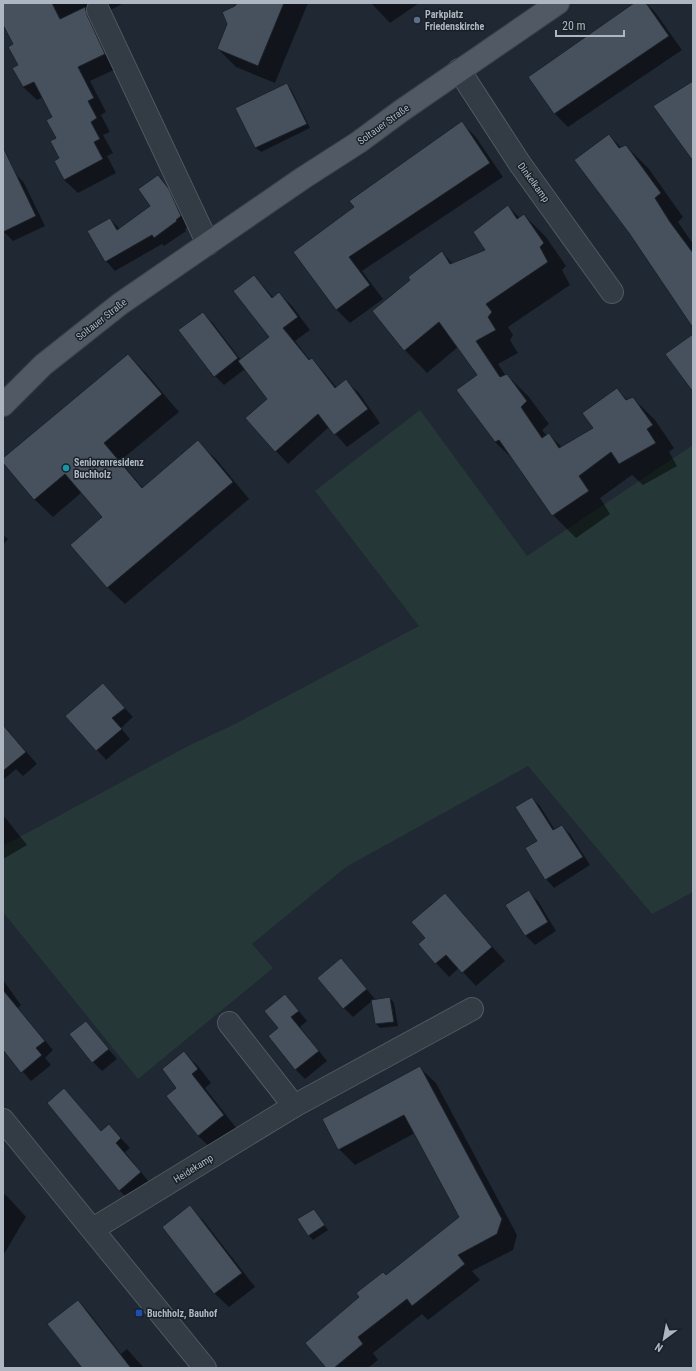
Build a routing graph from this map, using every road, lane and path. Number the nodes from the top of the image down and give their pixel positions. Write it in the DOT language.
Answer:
graph roads {
  1 [pos="558,3"];
  2 [pos="98,10"];
  3 [pos="459,70"];
  4 [pos="208,244"];
  5 [pos="612,292"];
  6 [pos="3,405"];
  7 [pos="472,1009"];
  8 [pos="229,1023"];
  9 [pos="294,1106"];
  10 [pos="3,1120"];
  11 [pos="93,1230"];
  12 [pos="205,1368"];
  1 -- 3 [label="main road, Soltauer Straße"];
  2 -- 4 [label="street"];
  3 -- 4 [label="main road, Soltauer Straße"];
  3 -- 5 [label="street, Dinkelkamp"];
  4 -- 6 [label="main road, Soltauer Straße"];
  7 -- 9 [label="street, Heidekamp"];
  8 -- 9 [label="street"];
  9 -- 11 [label="street, Heidekamp"];
  10 -- 11 [label="street"];
  11 -- 12 [label="street"];
}
